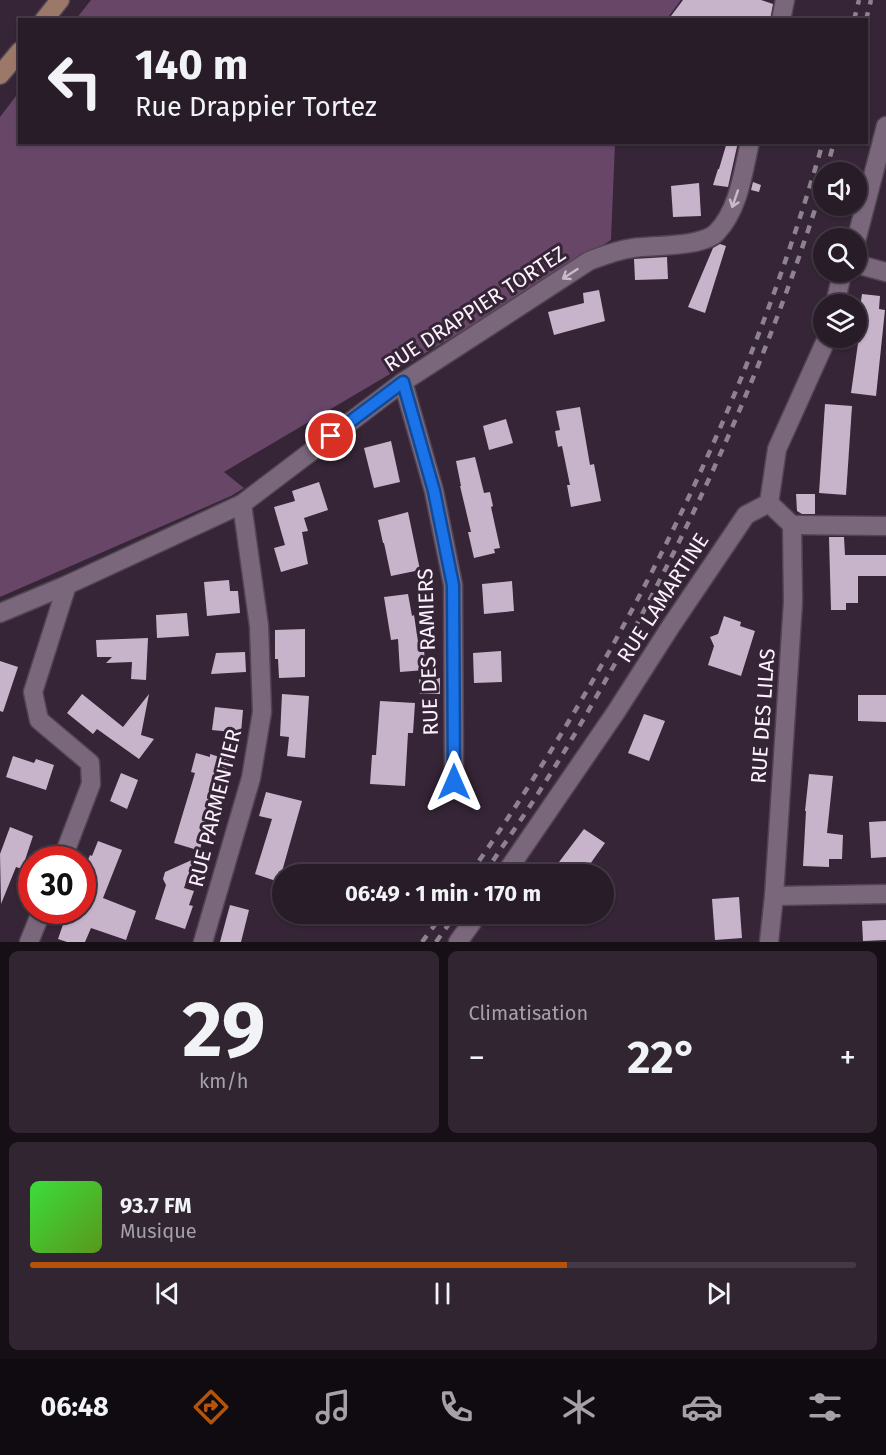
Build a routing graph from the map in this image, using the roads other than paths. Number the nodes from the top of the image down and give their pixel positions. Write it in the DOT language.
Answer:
graph roads {
  1 [pos="60,0"];
  2 [pos="785,0"];
  3 [pos="46,18"];
  4 [pos="781,18"];
  5 [pos="18,53"];
  6 [pos="1,71"];
  7 [pos="886,126"];
  8 [pos="750,144"];
  9 [pos="859,228"];
  10 [pos="867,267"];
  11 [pos="886,272"];
  12 [pos="822,348"];
  13 [pos="403,382"];
  14 [pos="769,503"];
  15 [pos="242,504"];
  16 [pos="792,525"];
  17 [pos="886,526"];
  18 [pos="67,585"];
  19 [pos="0,613"];
  20 [pos="454,782"];
  21 [pos="68,846"];
  22 [pos="512,864"];
  23 [pos="886,894"];
  24 [pos="774,896"];
  25 [pos="36,924"];
  26 [pos="471,924"];
  27 [pos="29,942"];
  28 [pos="203,942"];
  29 [pos="458,942"];
  30 [pos="770,942"];
  1 -- 3 [label="street"];
  2 -- 4 [label="street"];
  5 -- 6 [label="street"];
  7 -- 9 [label="street"];
  8 -- 13 [label="street, RUE DRAPPIER TORTEZ, one-way"];
  10 -- 11 [label="street"];
  12 -- 14 [label="street"];
  13 -- 15 [label="street, RUE DRAPPIER TORTEZ"];
  13 -- 20 [label="street, RUE DES RAMIERS"];
  14 -- 16 [label="street"];
  14 -- 22 [label="street, RUE LAMARTINE"];
  15 -- 18 [label="street, RUE DRAPPIER TORTEZ"];
  15 -- 28 [label="street, RUE PARMENTIER"];
  16 -- 17 [label="street"];
  16 -- 24 [label="street, RUE DES LILAS"];
  18 -- 19 [label="street, RUE DRAPPIER TORTEZ"];
  18 -- 21 [label="street"];
  23 -- 24 [label="street"];
  24 -- 30 [label="street, RUE DES LILAS"];
  25 -- 27 [label="street"];
  26 -- 29 [label="street"];
}
